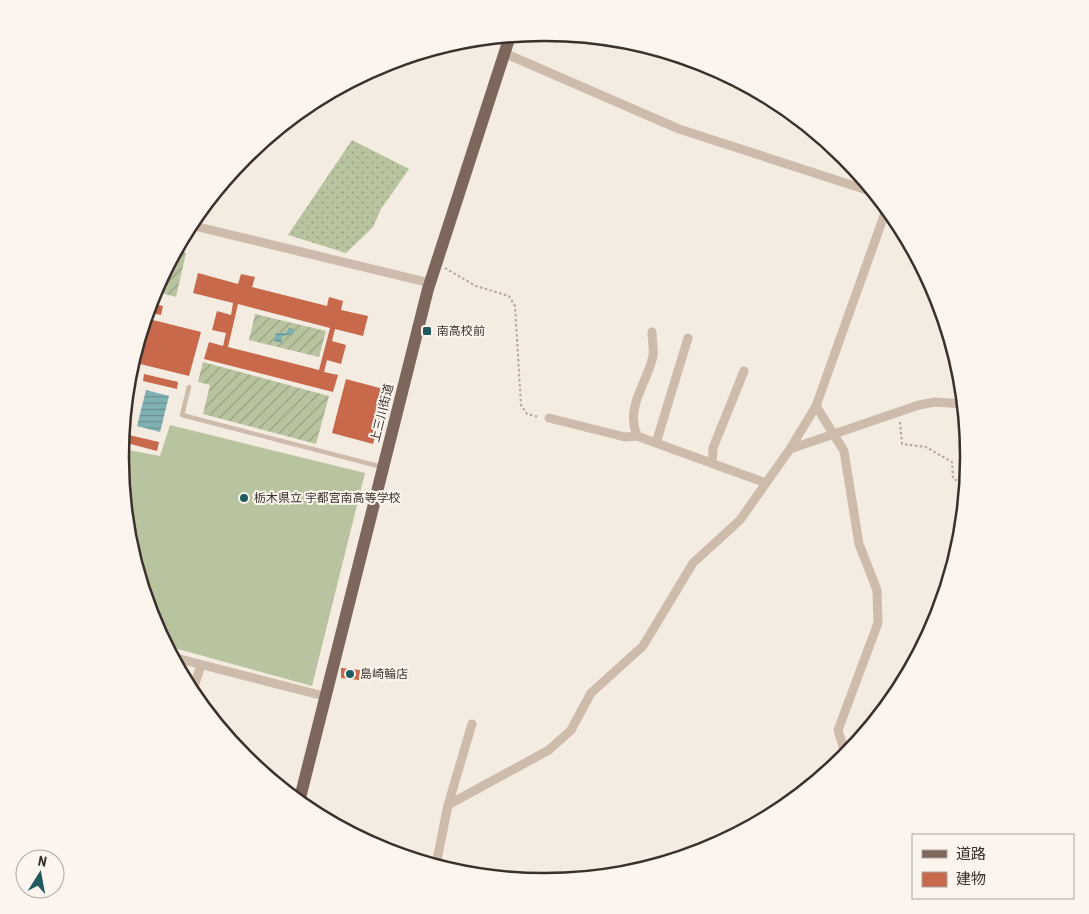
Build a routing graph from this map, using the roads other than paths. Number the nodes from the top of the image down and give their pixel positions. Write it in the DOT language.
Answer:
graph roads {
  1 [pos="508,43"];
  2 [pos="504,53"];
  3 [pos="860,187"];
  4 [pos="884,218"];
  5 [pos="200,225"];
  6 [pos="430,283"];
  7 [pos="652,332"];
  8 [pos="688,338"];
  9 [pos="744,372"];
  10 [pos="189,387"];
  11 [pos="957,404"];
  12 [pos="816,406"];
  13 [pos="549,418"];
  14 [pos="835,434"];
  15 [pos="637,436"];
  16 [pos="656,443"];
  17 [pos="790,449"];
  18 [pos="712,463"];
  19 [pos="382,467"];
  20 [pos="766,483"];
  21 [pos="181,660"];
  22 [pos="201,665"];
  23 [pos="195,682"];
  24 [pos="324,696"];
  25 [pos="472,724"];
  26 [pos="843,746"];
  27 [pos="301,794"];
  28 [pos="448,805"];
  29 [pos="437,859"];
  1 -- 2 [label="main road, 上三川街道"];
  2 -- 3 [label="street"];
  2 -- 6 [label="main road, 上三川街道"];
  4 -- 12 [label="street"];
  5 -- 6 [label="street"];
  6 -- 19 [label="main road, 上三川街道"];
  7 -- 15 [label="street"];
  8 -- 16 [label="street"];
  9 -- 18 [label="street"];
  10 -- 19 [label="lane"];
  11 -- 14 [label="street"];
  12 -- 14 [label="street"];
  12 -- 17 [label="street"];
  13 -- 15 [label="street"];
  14 -- 17 [label="street"];
  14 -- 26 [label="street"];
  15 -- 16 [label="street"];
  16 -- 18 [label="street"];
  17 -- 20 [label="street"];
  18 -- 20 [label="street"];
  19 -- 24 [label="main road, 上三川街道"];
  20 -- 28 [label="street"];
  21 -- 22 [label="street"];
  22 -- 23 [label="street"];
  22 -- 24 [label="street"];
  24 -- 27 [label="main road, 上三川街道"];
  25 -- 28 [label="street"];
  28 -- 29 [label="street"];
}
